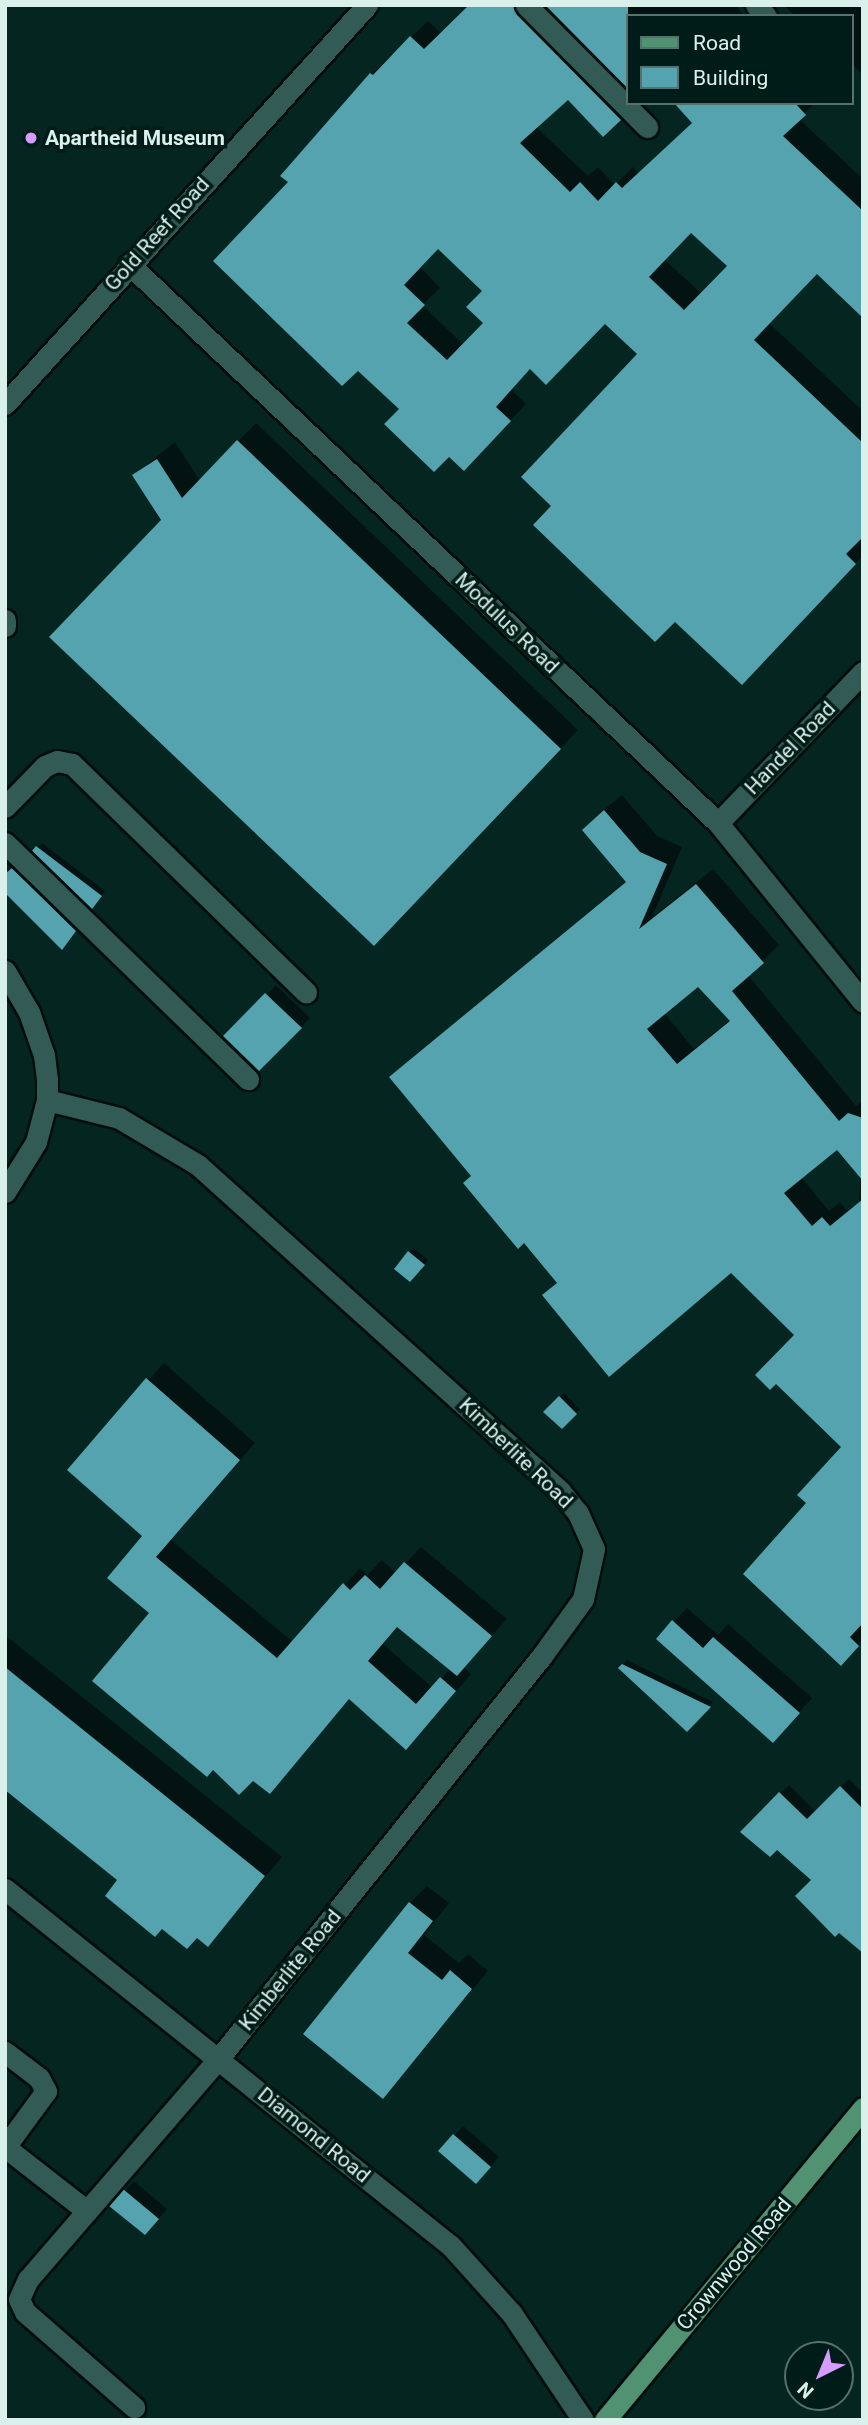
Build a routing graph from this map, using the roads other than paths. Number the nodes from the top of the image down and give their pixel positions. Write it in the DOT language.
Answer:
graph roads {
  1 [pos="368,5"];
  2 [pos="526,5"];
  3 [pos="647,127"];
  4 [pos="129,264"];
  5 [pos="62,339"];
  6 [pos="5,387"];
  7 [pos="5,404"];
  8 [pos="5,620"];
  9 [pos="5,626"];
  10 [pos="863,672"];
  11 [pos="5,807"];
  12 [pos="718,823"];
  13 [pos="5,843"];
  14 [pos="5,971"];
  15 [pos="306,992"];
  16 [pos="863,1002"];
  17 [pos="248,1079"];
  18 [pos="47,1100"];
  19 [pos="5,1192"];
  20 [pos="5,1889"];
  21 [pos="5,2052"];
  22 [pos="219,2058"];
  23 [pos="863,2108"];
  24 [pos="5,2147"];
  25 [pos="87,2211"];
  26 [pos="134,2407"];
  27 [pos="583,2420"];
  28 [pos="605,2420"];
  1 -- 4 [label="street, Gold Reef Road"];
  2 -- 3 [label="street"];
  4 -- 5 [label="street, Gold Reef Road"];
  4 -- 12 [label="street, Modulus Road"];
  5 -- 6 [label="street, Gold Reef Road"];
  5 -- 7 [label="street, Gold Reef Road"];
  8 -- 9 [label="street"];
  10 -- 12 [label="street, Handel Road"];
  11 -- 15 [label="street"];
  12 -- 16 [label="street, Modulus Road"];
  13 -- 17 [label="street"];
  14 -- 18 [label="street"];
  18 -- 19 [label="street"];
  18 -- 22 [label="street, Kimberlite Road"];
  20 -- 22 [label="street, Diamond Road"];
  21 -- 24 [label="street"];
  22 -- 25 [label="street, Kimberlite Road"];
  22 -- 27 [label="street, Diamond Road"];
  23 -- 28 [label="main road, Crownwood Road"];
  24 -- 25 [label="street"];
  25 -- 26 [label="street, Kimberlite Road"];
}
